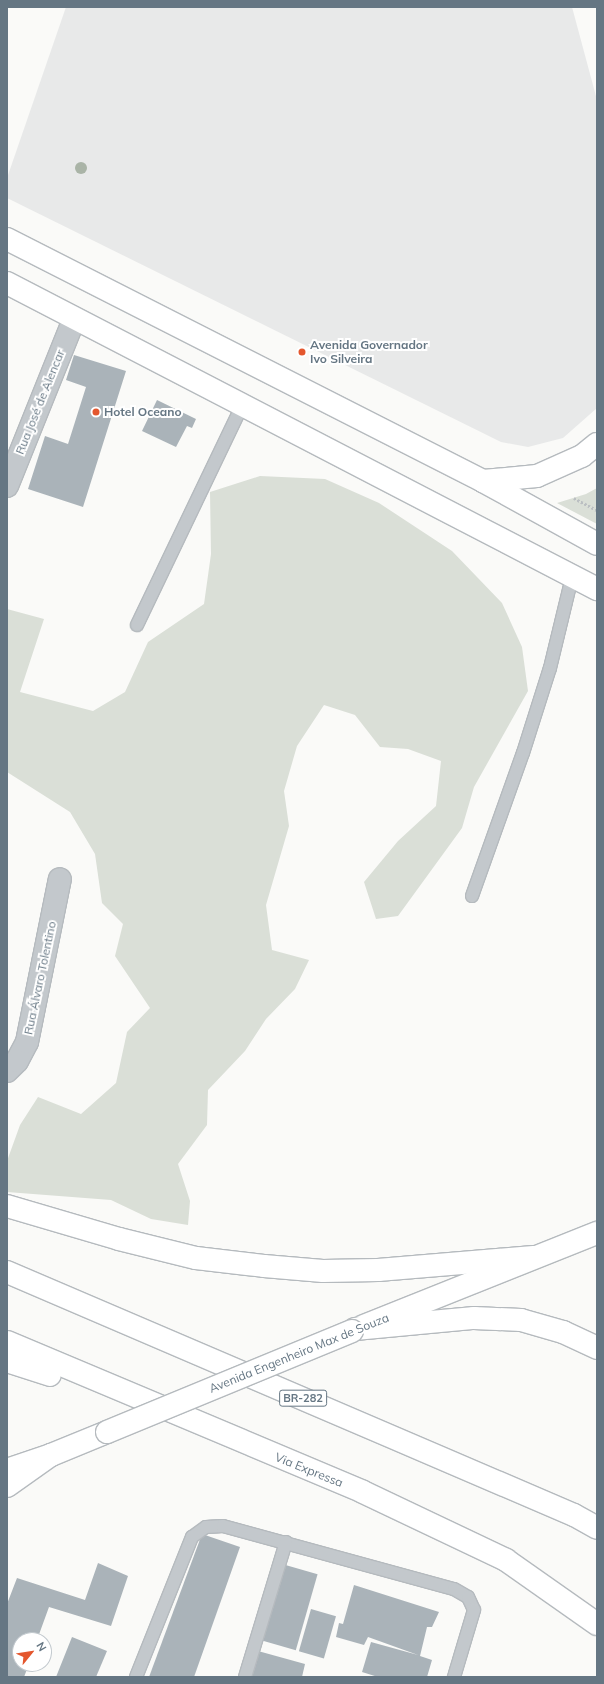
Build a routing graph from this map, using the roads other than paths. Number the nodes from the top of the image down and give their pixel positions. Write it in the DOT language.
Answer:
graph roads {
  1 [pos="7,239"];
  2 [pos="7,283"];
  3 [pos="74,319"];
  4 [pos="242,406"];
  5 [pos="597,444"];
  6 [pos="483,481"];
  7 [pos="7,486"];
  8 [pos="597,544"];
  9 [pos="572,577"];
  10 [pos="597,589"];
  11 [pos="138,625"];
  12 [pos="60,879"];
  13 [pos="472,896"];
  14 [pos="7,1071"];
  15 [pos="7,1206"];
  16 [pos="597,1233"];
  17 [pos="533,1257"];
  18 [pos="7,1272"];
  19 [pos="354,1330"];
  20 [pos="7,1342"];
  21 [pos="597,1348"];
  22 [pos="7,1361"];
  23 [pos="246,1444"];
  24 [pos="51,1455"];
  25 [pos="7,1470"];
  26 [pos="7,1486"];
  27 [pos="597,1528"];
  28 [pos="286,1542"];
  29 [pos="597,1624"];
  30 [pos="136,1677"];
  31 [pos="245,1677"];
  32 [pos="454,1677"];
  1 -- 6 [label="main road"];
  2 -- 3 [label="main road"];
  3 -- 4 [label="main road"];
  3 -- 7 [label="street, Rua José de Alencar"];
  4 -- 9 [label="main road"];
  4 -- 11 [label="lane"];
  5 -- 6 [label="main road"];
  6 -- 8 [label="main road"];
  9 -- 10 [label="main road"];
  9 -- 13 [label="lane"];
  12 -- 14 [label="street, Rua Álvaro Tolentino"];
  15 -- 17 [label="main road"];
  16 -- 17 [label="main road, Avenida Engenheiro Max de Souza"];
  17 -- 19 [label="main road, Avenida Engenheiro Max de Souza"];
  18 -- 27 [label="main road, BR-282"];
  19 -- 21 [label="main road"];
  19 -- 24 [label="main road, Avenida Engenheiro Max de Souza, bridge"];
  20 -- 23 [label="main road, Via Expressa"];
  22 -- 23 [label="main road"];
  23 -- 29 [label="main road, Via Expressa"];
  24 -- 25 [label="main road"];
  24 -- 26 [label="main road, Avenida Engenheiro Max de Souza"];
  28 -- 30 [label="lane"];
  28 -- 31 [label="lane"];
  28 -- 32 [label="lane"];
}
